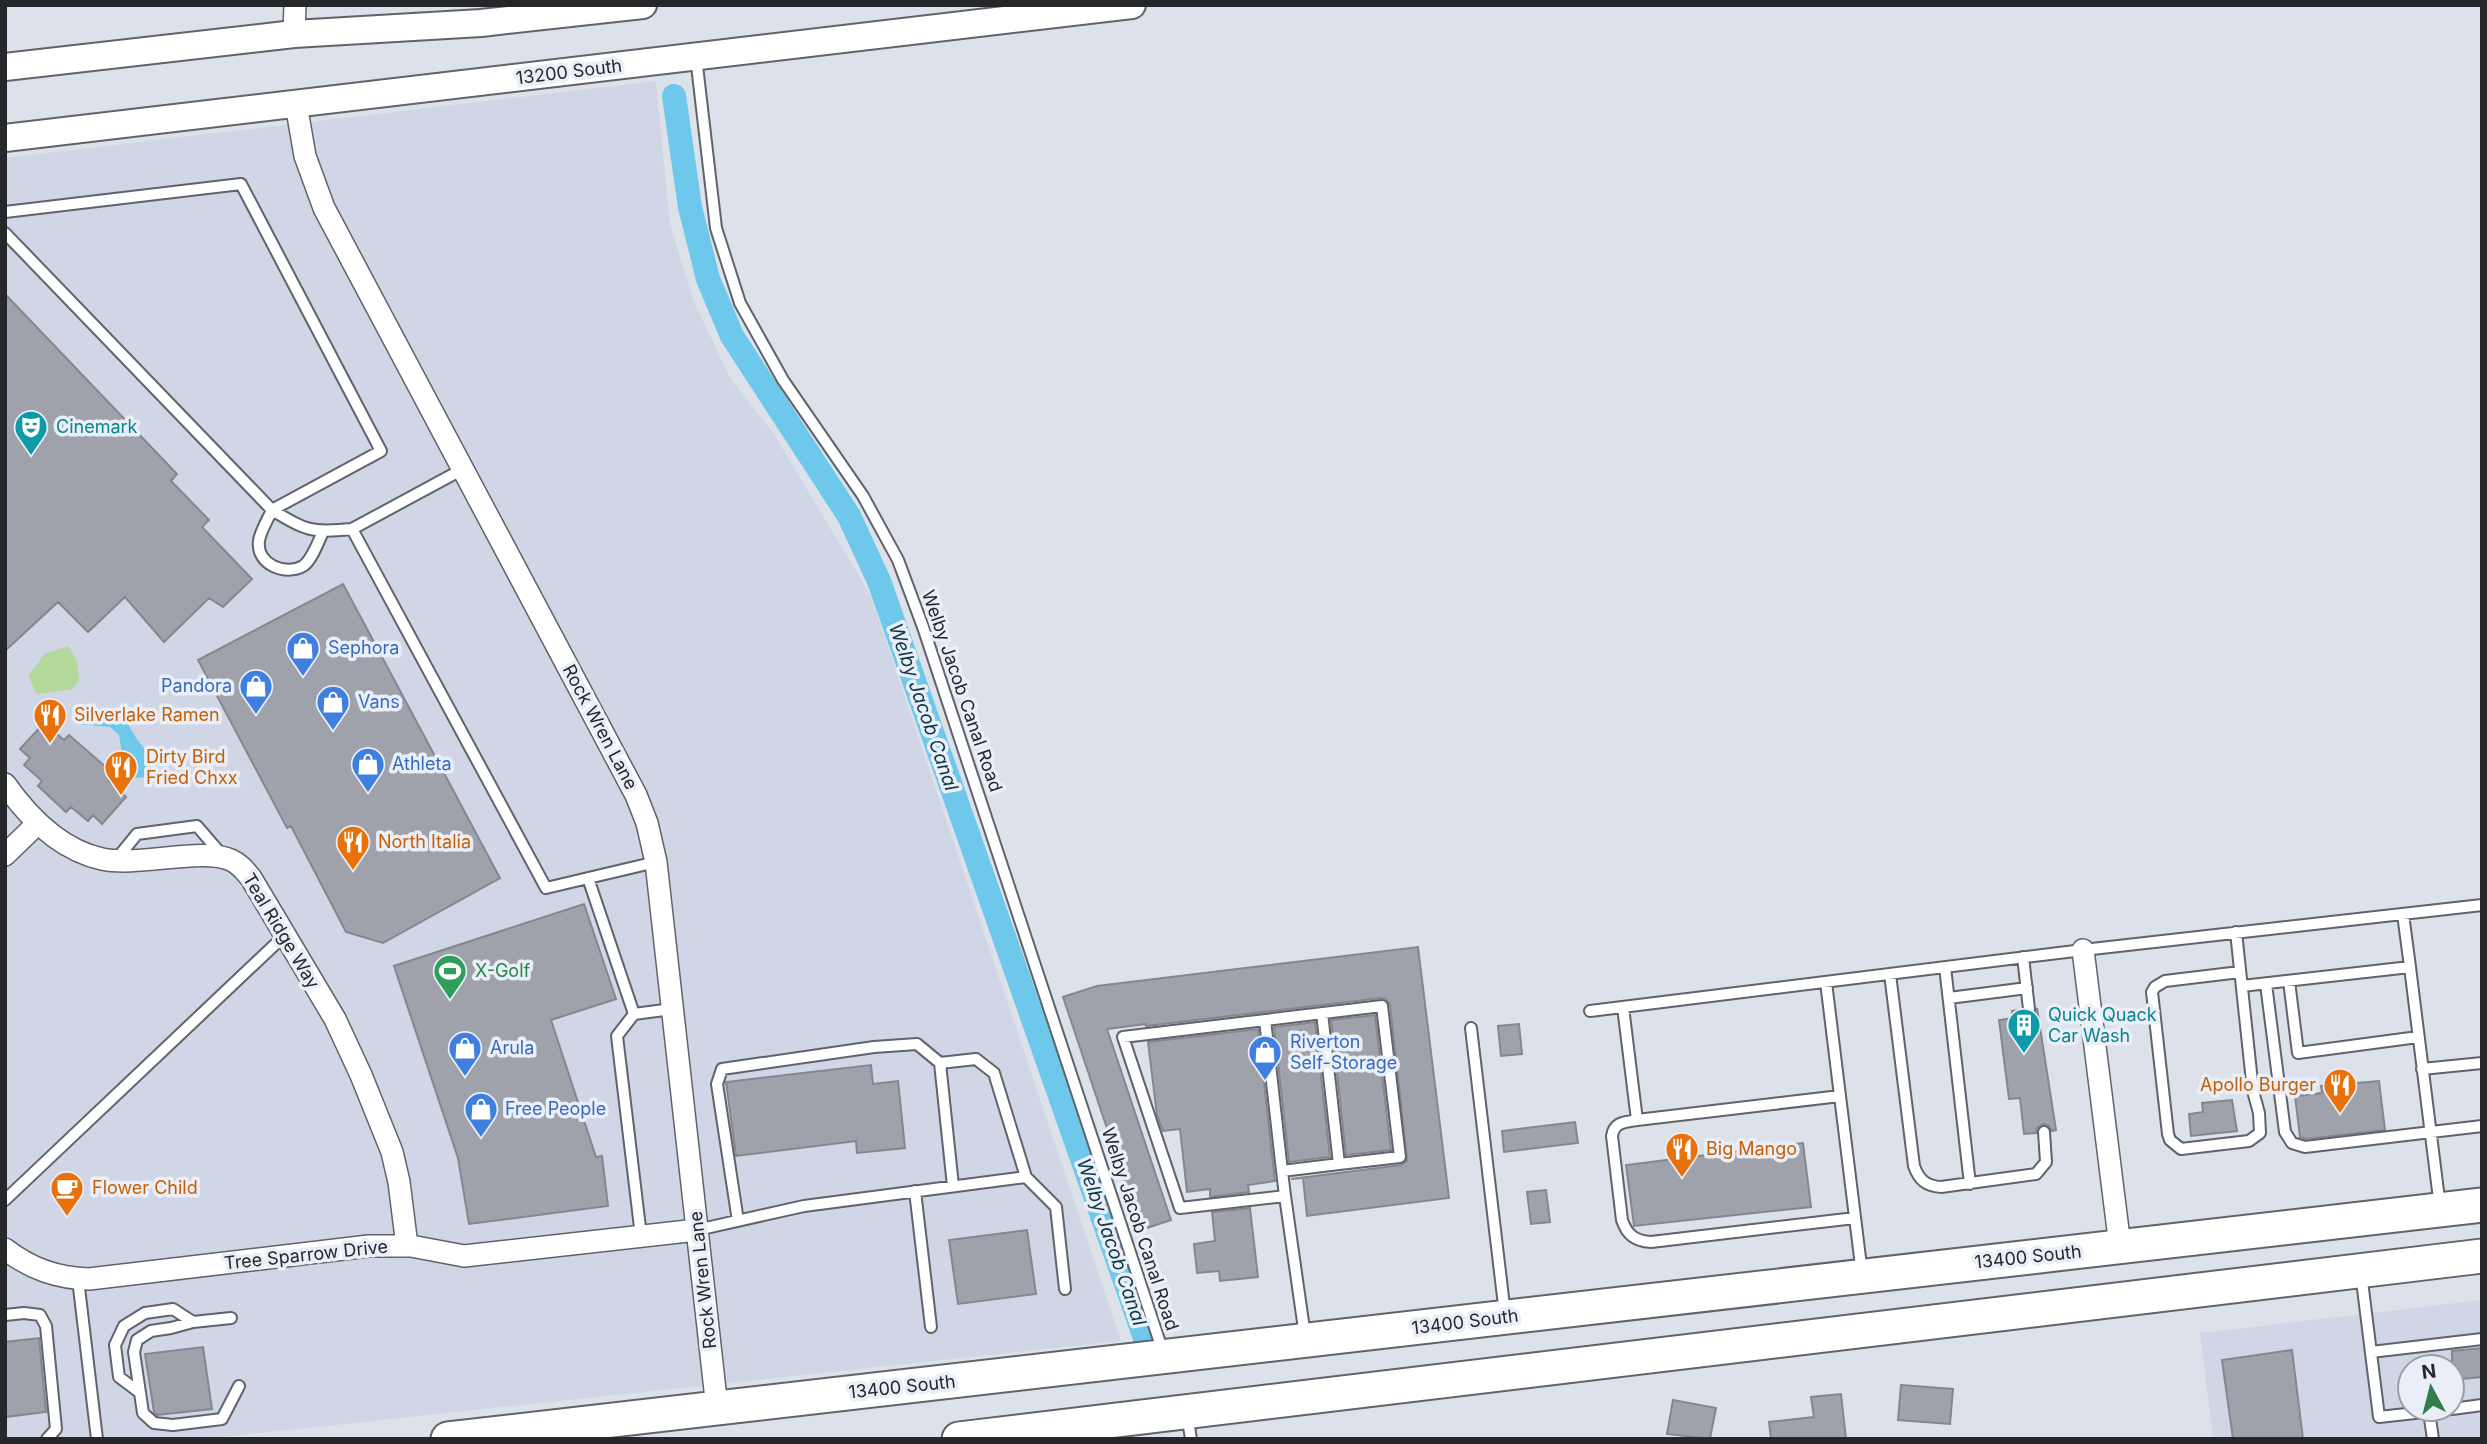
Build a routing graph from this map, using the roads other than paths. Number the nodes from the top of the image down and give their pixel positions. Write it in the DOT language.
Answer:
graph roads {
  1 [pos="295,5"];
  2 [pos="643,5"];
  3 [pos="1132,5"];
  4 [pos="294,34"];
  5 [pos="696,57"];
  6 [pos="5,67"];
  7 [pos="296,104"];
  8 [pos="5,138"];
  9 [pos="5,212"];
  10 [pos="5,233"];
  11 [pos="463,469"];
  12 [pos="272,510"];
  13 [pos="352,529"];
  14 [pos="323,532"];
  15 [pos="5,784"];
  16 [pos="38,823"];
  17 [pos="5,855"];
  18 [pos="224,858"];
  19 [pos="116,861"];
  20 [pos="656,862"];
  21 [pos="588,878"];
  22 [pos="2482,905"];
  23 [pos="2403,914"];
  24 [pos="2236,932"];
  25 [pos="285,935"];
  26 [pos="2083,950"];
  27 [pos="2023,957"];
  28 [pos="1945,967"];
  29 [pos="2410,967"];
  30 [pos="2240,972"];
  31 [pos="1890,974"];
  32 [pos="2289,981"];
  33 [pos="1826,982"];
  34 [pos="2266,984"];
  35 [pos="2242,986"];
  36 [pos="2027,988"];
  37 [pos="1949,998"];
  38 [pos="1623,1007"];
  39 [pos="672,1009"];
  40 [pos="2029,1009"];
  41 [pos="1590,1011"];
  42 [pos="1322,1013"];
  43 [pos="634,1014"];
  44 [pos="1265,1020"];
  45 [pos="1471,1028"];
  46 [pos="2418,1037"];
  47 [pos="940,1063"];
  48 [pos="2482,1063"];
  49 [pos="2423,1069"];
  50 [pos="1840,1096"];
  51 [pos="1637,1120"];
  52 [pos="2482,1126"];
  53 [pos="2044,1132"];
  54 [pos="2430,1132"];
  55 [pos="1339,1164"];
  56 [pos="1282,1171"];
  57 [pos="1026,1177"];
  58 [pos="1970,1184"];
  59 [pos="953,1186"];
  60 [pos="915,1191"];
  61 [pos="1285,1196"];
  62 [pos="5,1200"];
  63 [pos="2482,1205"];
  64 [pos="2440,1210"];
  65 [pos="1855,1218"];
  66 [pos="738,1221"];
  67 [pos="697,1230"];
  68 [pos="641,1236"];
  69 [pos="407,1246"];
  70 [pos="2120,1246"];
  71 [pos="5,1250"];
  72 [pos="2482,1256"];
  73 [pos="2361,1270"];
  74 [pos="1862,1276"];
  75 [pos="78,1279"];
  76 [pos="1065,1289"];
  77 [pos="5,1315"];
  78 [pos="1506,1317"];
  79 [pos="231,1318"];
  80 [pos="193,1322"];
  81 [pos="931,1326"];
  82 [pos="2482,1339"];
  83 [pos="1306,1341"];
  84 [pos="2371,1352"];
  85 [pos="1164,1358"];
  86 [pos="239,1387"];
  87 [pos="139,1392"];
  88 [pos="717,1408"];
  89 [pos="2396,1415"];
  90 [pos="1189,1425"];
  91 [pos="47,1439"];
  92 [pos="97,1439"];
  93 [pos="448,1439"];
  94 [pos="959,1439"];
  1 -- 4 [label="street"];
  2 -- 4 [label="street"];
  3 -- 5 [label="street, 13200 South"];
  4 -- 6 [label="street"];
  5 -- 7 [label="street, 13200 South"];
  5 -- 85 [label="lane, Welby Jacob Canal Road"];
  7 -- 8 [label="street, 13200 South"];
  7 -- 11 [label="street, Rock Wren Lane"];
  9 -- 12 [label="lane"];
  10 -- 12 [label="lane"];
  11 -- 13 [label="lane"];
  11 -- 20 [label="street, Rock Wren Lane"];
  12 -- 14 [label="lane"];
  12 -- 14 [label="lane"];
  13 -- 14 [label="lane"];
  13 -- 21 [label="lane"];
  15 -- 16 [label="street"];
  16 -- 17 [label="street"];
  16 -- 19 [label="street"];
  18 -- 19 [label="street"];
  18 -- 19 [label="lane"];
  18 -- 25 [label="street, Teal Ridge Way"];
  20 -- 21 [label="lane"];
  20 -- 39 [label="street, Rock Wren Lane"];
  21 -- 43 [label="lane"];
  22 -- 23 [label="lane"];
  23 -- 24 [label="lane"];
  23 -- 29 [label="lane"];
  24 -- 26 [label="lane"];
  24 -- 30 [label="lane"];
  25 -- 62 [label="lane"];
  25 -- 69 [label="street, Teal Ridge Way"];
  26 -- 27 [label="lane"];
  26 -- 70 [label="street"];
  27 -- 28 [label="lane"];
  27 -- 36 [label="lane"];
  28 -- 31 [label="lane"];
  28 -- 37 [label="lane"];
  29 -- 32 [label="lane"];
  29 -- 46 [label="lane"];
  30 -- 35 [label="lane"];
  30 -- 35 [label="lane"];
  31 -- 33 [label="lane"];
  31 -- 58 [label="lane"];
  32 -- 34 [label="lane"];
  32 -- 46 [label="lane"];
  33 -- 38 [label="lane"];
  33 -- 50 [label="lane"];
  34 -- 35 [label="lane"];
  34 -- 54 [label="lane"];
  36 -- 37 [label="lane"];
  36 -- 40 [label="lane"];
  37 -- 58 [label="lane"];
  38 -- 41 [label="lane"];
  38 -- 51 [label="lane"];
  39 -- 43 [label="lane"];
  39 -- 67 [label="street, Rock Wren Lane"];
  42 -- 44 [label="lane"];
  42 -- 55 [label="lane"];
  42 -- 55 [label="lane"];
  43 -- 68 [label="lane"];
  44 -- 56 [label="lane"];
  44 -- 61 [label="lane"];
  45 -- 78 [label="lane"];
  46 -- 49 [label="lane"];
  47 -- 57 [label="lane"];
  47 -- 59 [label="lane"];
  47 -- 66 [label="lane"];
  48 -- 49 [label="lane"];
  49 -- 54 [label="lane"];
  50 -- 51 [label="lane"];
  50 -- 65 [label="lane"];
  51 -- 65 [label="lane"];
  52 -- 54 [label="lane"];
  53 -- 58 [label="lane"];
  54 -- 64 [label="lane"];
  55 -- 56 [label="lane"];
  56 -- 61 [label="lane"];
  57 -- 59 [label="lane"];
  57 -- 76 [label="lane"];
  59 -- 60 [label="lane"];
  60 -- 66 [label="lane"];
  60 -- 81 [label="lane"];
  61 -- 83 [label="lane"];
  63 -- 64 [label="main road, 13400 South"];
  64 -- 70 [label="main road, 13400 South"];
  65 -- 74 [label="lane"];
  66 -- 67 [label="lane"];
  67 -- 68 [label="street, Tree Sparrow Drive"];
  67 -- 88 [label="street, Rock Wren Lane"];
  68 -- 69 [label="street, Tree Sparrow Drive"];
  69 -- 75 [label="street, Tree Sparrow Drive"];
  70 -- 74 [label="main road, 13400 South"];
  71 -- 75 [label="street, Tree Sparrow Drive"];
  72 -- 73 [label="main road"];
  73 -- 84 [label="lane"];
  73 -- 90 [label="main road"];
  74 -- 78 [label="main road, 13400 South"];
  75 -- 92 [label="lane"];
  77 -- 91 [label="lane"];
  78 -- 83 [label="main road, 13400 South"];
  79 -- 80 [label="lane"];
  80 -- 87 [label="lane"];
  80 -- 87 [label="lane"];
  82 -- 84 [label="lane"];
  83 -- 85 [label="main road, 13400 South"];
  84 -- 89 [label="lane"];
  85 -- 88 [label="main road, 13400 South"];
  86 -- 87 [label="lane"];
  88 -- 93 [label="main road, 13400 South"];
  90 -- 94 [label="main road"];
}
